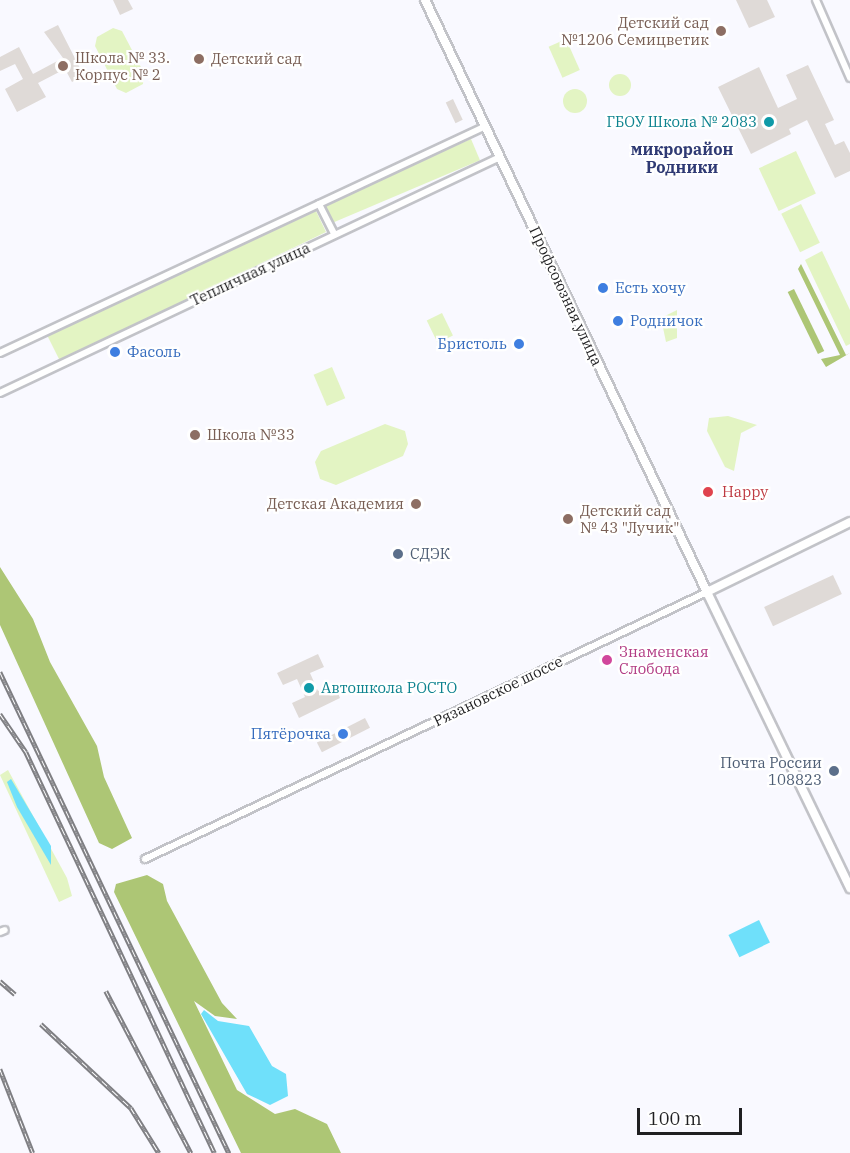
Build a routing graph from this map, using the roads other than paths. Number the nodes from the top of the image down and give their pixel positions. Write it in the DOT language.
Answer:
graph roads {
  1 [pos="424,0"];
  2 [pos="816,0"];
  3 [pos="850,78"];
  4 [pos="486,126"];
  5 [pos="500,157"];
  6 [pos="319,204"];
  7 [pos="334,234"];
  8 [pos="0,353"];
  9 [pos="0,393"];
  10 [pos="850,522"];
  11 [pos="707,592"];
  12 [pos="145,859"];
  13 [pos="850,888"];
  1 -- 4 [label="main road, Профсоюзная улица"];
  2 -- 3 [label="street"];
  4 -- 5 [label="main road, Профсоюзная улица"];
  4 -- 6 [label="street"];
  5 -- 7 [label="street, Тепличная улица"];
  5 -- 11 [label="main road, Профсоюзная улица"];
  6 -- 7 [label="street"];
  6 -- 8 [label="street"];
  7 -- 9 [label="street, Тепличная улица"];
  10 -- 11 [label="main road, Рязановское шоссе"];
  11 -- 12 [label="street, Рязановское шоссе"];
  11 -- 13 [label="street"];
}
